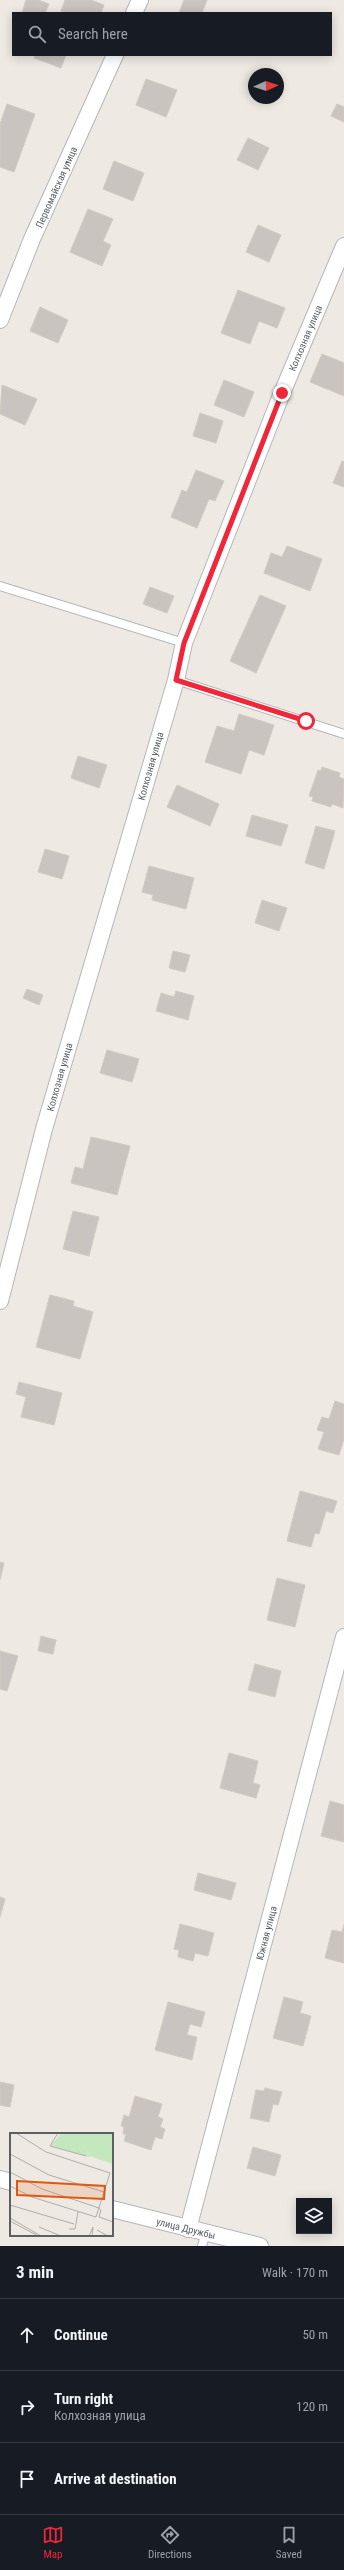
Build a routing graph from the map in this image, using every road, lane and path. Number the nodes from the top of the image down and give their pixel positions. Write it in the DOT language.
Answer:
graph roads {
  1 [pos="140,0"];
  2 [pos="134,12"];
  3 [pos="115,56"];
  4 [pos="344,246"];
  5 [pos="0,320"];
  6 [pos="0,586"];
  7 [pos="184,643"];
  8 [pos="176,680"];
  9 [pos="344,734"];
  10 [pos="0,1301"];
  11 [pos="344,1637"];
  12 [pos="0,2179"];
  13 [pos="10,2182"];
  14 [pos="113,2209"];
  15 [pos="188,2229"];
  16 [pos="204,2239"];
  17 [pos="260,2246"];
  1 -- 2 [label="street"];
  3 -- 5 [label="street, Первомайская улица"];
  4 -- 7 [label="street, Колхозная улица"];
  6 -- 7 [label="lane"];
  7 -- 8 [label="street, Колхозная улица"];
  8 -- 9 [label="lane"];
  8 -- 10 [label="street, Колхозная улица"];
  11 -- 15 [label="street, Южная улица"];
  12 -- 13 [label="street"];
  14 -- 15 [label="street, улица Дружбы"];
  15 -- 16 [label="street, улица Дружбы"];
  16 -- 17 [label="street, улица Дружбы"];
}
